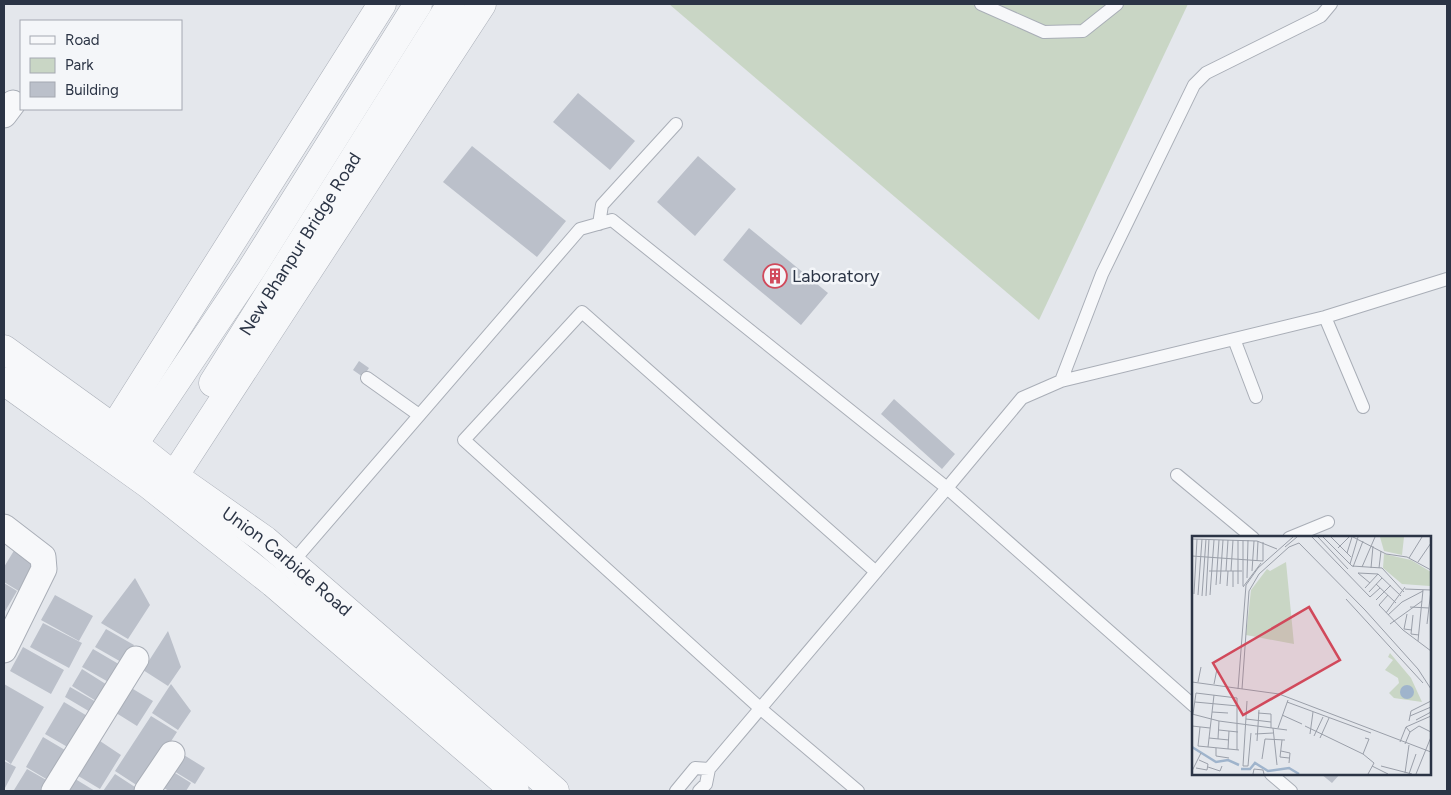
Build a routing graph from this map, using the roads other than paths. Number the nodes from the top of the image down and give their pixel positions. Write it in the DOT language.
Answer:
graph roads {
  1 [pos="382,4"];
  2 [pos="418,4"];
  3 [pos="451,4"];
  4 [pos="482,4"];
  5 [pos="980,4"];
  6 [pos="1117,4"];
  7 [pos="1331,4"];
  8 [pos="676,124"];
  9 [pos="599,224"];
  10 [pos="1447,279"];
  11 [pos="1325,317"];
  12 [pos="1234,339"];
  13 [pos="4,349"];
  14 [pos="367,378"];
  15 [pos="4,381"];
  16 [pos="1061,381"];
  17 [pos="1256,397"];
  18 [pos="1363,407"];
  19 [pos="419,414"];
  20 [pos="117,446"];
  21 [pos="1177,475"];
  22 [pos="161,480"];
  23 [pos="947,488"];
  24 [pos="1328,522"];
  25 [pos="4,527"];
  26 [pos="1252,536"];
  27 [pos="1294,536"];
  28 [pos="292,562"];
  29 [pos="876,572"];
  30 [pos="273,584"];
  31 [pos="4,650"];
  32 [pos="136,659"];
  33 [pos="1192,704"];
  34 [pos="761,709"];
  35 [pos="172,754"];
  36 [pos="709,768"];
  37 [pos="1272,775"];
  38 [pos="54,791"];
  39 [pos="147,791"];
  40 [pos="516,791"];
  41 [pos="555,791"];
  42 [pos="676,791"];
  43 [pos="699,791"];
  44 [pos="858,791"];
  45 [pos="1290,791"];
  1 -- 20 [label="street"];
  2 -- 20 [label="street, New Bhanpur Bridge Road"];
  3 -- 22 [label="street, New Bhanpur Bridge Road"];
  4 -- 22 [label="street"];
  5 -- 6 [label="lane"];
  7 -- 16 [label="lane"];
  8 -- 9 [label="lane"];
  9 -- 19 [label="lane"];
  9 -- 23 [label="lane"];
  10 -- 11 [label="lane"];
  11 -- 12 [label="lane"];
  11 -- 18 [label="lane"];
  12 -- 16 [label="lane"];
  12 -- 17 [label="lane"];
  13 -- 20 [label="street, Union Carbide Road"];
  14 -- 19 [label="lane"];
  15 -- 20 [label="street, Union Carbide Road"];
  16 -- 23 [label="lane"];
  19 -- 28 [label="lane"];
  20 -- 22 [label="street, Union Carbide Road"];
  21 -- 26 [label="lane"];
  22 -- 28 [label="street, Union Carbide Road"];
  22 -- 30 [label="street, Union Carbide Road"];
  23 -- 29 [label="lane"];
  23 -- 33 [label="lane"];
  24 -- 27 [label="lane"];
  25 -- 31 [label="street"];
  28 -- 30 [label="lane"];
  28 -- 41 [label="street, Union Carbide Road"];
  29 -- 34 [label="lane"];
  29 -- 34 [label="lane"];
  30 -- 40 [label="street, Union Carbide Road"];
  32 -- 38 [label="street"];
  34 -- 36 [label="lane"];
  34 -- 44 [label="lane"];
  35 -- 39 [label="street"];
  36 -- 42 [label="lane"];
  36 -- 43 [label="lane"];
  37 -- 45 [label="lane"];
}
